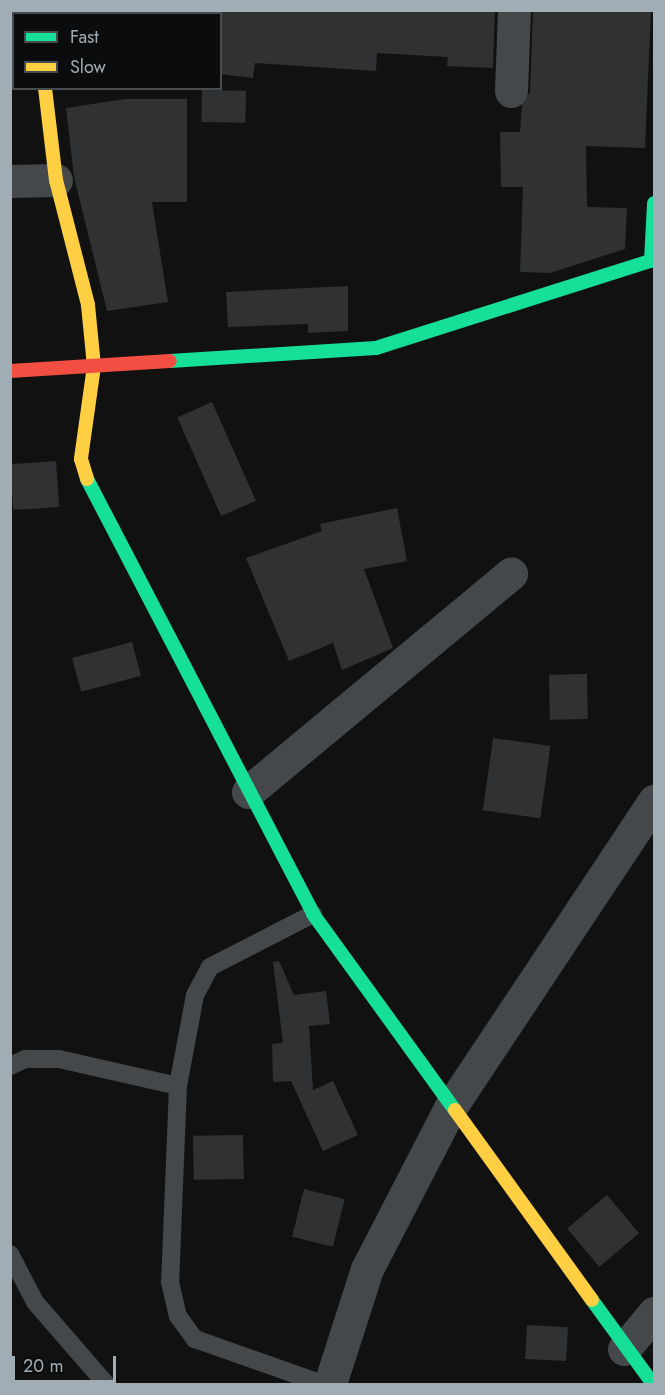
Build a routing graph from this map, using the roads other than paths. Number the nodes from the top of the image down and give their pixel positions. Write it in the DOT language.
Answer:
graph roads {
  1 [pos="514,10"];
  2 [pos="45,90"];
  3 [pos="511,91"];
  4 [pos="56,180"];
  5 [pos="10,181"];
  6 [pos="654,203"];
  7 [pos="653,260"];
  8 [pos="94,366"];
  9 [pos="10,371"];
  10 [pos="511,574"];
  11 [pos="248,792"];
  12 [pos="654,801"];
  13 [pos="313,914"];
  14 [pos="10,1066"];
  15 [pos="178,1086"];
  16 [pos="450,1108"];
  17 [pos="10,1254"];
  18 [pos="654,1313"];
  19 [pos="624,1349"];
  20 [pos="106,1384"];
  21 [pos="322,1384"];
  22 [pos="330,1384"];
  23 [pos="652,1384"];
  1 -- 3 [label="street"];
  2 -- 4 [label="street"];
  4 -- 5 [label="street"];
  4 -- 8 [label="street"];
  6 -- 7 [label="street"];
  7 -- 8 [label="street"];
  8 -- 9 [label="street"];
  8 -- 11 [label="street"];
  10 -- 11 [label="street"];
  11 -- 13 [label="street"];
  12 -- 16 [label="street"];
  13 -- 15 [label="lane"];
  13 -- 16 [label="street"];
  14 -- 15 [label="lane"];
  15 -- 21 [label="lane"];
  16 -- 19 [label="street"];
  16 -- 22 [label="street"];
  17 -- 20 [label="lane"];
  18 -- 19 [label="street"];
  19 -- 23 [label="street"];
}
